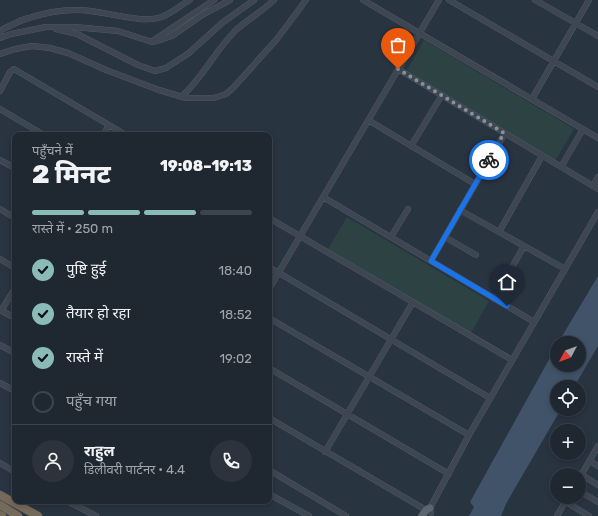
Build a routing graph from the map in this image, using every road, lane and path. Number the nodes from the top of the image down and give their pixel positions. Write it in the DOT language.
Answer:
graph roads {
  1 [pos="190,0"];
  2 [pos="214,0"];
  3 [pos="230,0"];
  4 [pos="254,0"];
  5 [pos="274,0"];
  6 [pos="306,0"];
  7 [pos="362,0"];
  8 [pos="439,0"];
  9 [pos="449,0"];
  10 [pos="535,0"];
  11 [pos="588,0"];
  12 [pos="575,23"];
  13 [pos="46,27"];
  14 [pos="0,32"];
  15 [pos="419,33"];
  16 [pos="598,36"];
  17 [pos="0,38"];
  18 [pos="152,42"];
  19 [pos="0,54"];
  20 [pos="553,61"];
  21 [pos="398,69"];
  22 [pos="598,87"];
  23 [pos="0,91"];
  24 [pos="442,95"];
  25 [pos="182,96"];
  26 [pos="532,99"];
  27 [pos="0,109"];
  28 [pos="368,120"];
  29 [pos="109,125"];
  30 [pos="583,129"];
  31 [pos="39,132"];
  32 [pos="105,132"];
  33 [pos="121,132"];
  34 [pos="504,133"];
  35 [pos="598,138"];
  36 [pos="411,146"];
  37 [pos="542,156"];
  38 [pos="0,160"];
  39 [pos="12,166"];
  40 [pos="561,167"];
  41 [pos="598,177"];
  42 [pos="476,184"];
  43 [pos="595,188"];
  44 [pos="323,197"];
  45 [pos="0,209"];
  46 [pos="408,209"];
  47 [pos="460,210"];
  48 [pos="598,212"];
  49 [pos="12,216"];
  50 [pos="272,220"];
  51 [pos="499,232"];
  52 [pos="300,236"];
  53 [pos="390,237"];
  54 [pos="445,237"];
  55 [pos="524,246"];
  56 [pos="476,255"];
  57 [pos="0,260"];
  58 [pos="431,261"];
  59 [pos="12,266"];
  60 [pos="272,269"];
  61 [pos="565,269"];
  62 [pos="278,273"];
  63 [pos="272,284"];
  64 [pos="12,293"];
  65 [pos="494,299"];
  66 [pos="413,302"];
  67 [pos="1,311"];
  68 [pos="12,316"];
  69 [pos="272,320"];
  70 [pos="534,322"];
  71 [pos="391,339"];
  72 [pos="0,345"];
  73 [pos="12,351"];
  74 [pos="512,360"];
  75 [pos="272,370"];
  76 [pos="369,376"];
  77 [pos="0,383"];
  78 [pos="12,389"];
  79 [pos="490,398"];
  80 [pos="347,414"];
  81 [pos="272,420"];
  82 [pos="469,435"];
  83 [pos="598,446"];
  84 [pos="325,452"];
  85 [pos="590,461"];
  86 [pos="0,463"];
  87 [pos="598,466"];
  88 [pos="586,468"];
  89 [pos="12,470"];
  90 [pos="272,472"];
  91 [pos="449,474"];
  92 [pos="586,480"];
  93 [pos="598,485"];
  94 [pos="0,495"];
  95 [pos="586,495"];
  96 [pos="272,496"];
  97 [pos="12,501"];
  98 [pos="598,502"];
  99 [pos="17,504"];
  100 [pos="73,504"];
  101 [pos="564,504"];
  102 [pos="573,504"];
  103 [pos="0,505"];
  104 [pos="26,509"];
  105 [pos="428,513"];
  106 [pos="18,516"];
  107 [pos="38,516"];
  108 [pos="41,516"];
  109 [pos="96,516"];
  110 [pos="308,516"];
  111 [pos="346,516"];
  112 [pos="557,516"];
  113 [pos="589,516"];
  1 -- 14 [label="street"];
  2 -- 18 [label="street"];
  3 -- 18 [label="street"];
  4 -- 13 [label="street"];
  5 -- 25 [label="street"];
  6 -- 25 [label="street"];
  7 -- 15 [label="street"];
  8 -- 15 [label="street"];
  9 -- 20 [label="street"];
  10 -- 12 [label="street"];
  11 -- 12 [label="street"];
  12 -- 16 [label="street"];
  12 -- 20 [label="street"];
  13 -- 17 [label="street"];
  13 -- 18 [label="street"];
  15 -- 21 [label="street"];
  15 -- 26 [label="street"];
  19 -- 25 [label="street"];
  20 -- 22 [label="street"];
  20 -- 26 [label="street"];
  21 -- 24 [label="street"];
  21 -- 28 [label="street"];
  23 -- 29 [label="street"];
  24 -- 34 [label="street"];
  24 -- 36 [label="street"];
  26 -- 30 [label="street"];
  27 -- 31 [label="street"];
  28 -- 36 [label="street"];
  28 -- 44 [label="street"];
  29 -- 32 [label="street"];
  29 -- 33 [label="street"];
  30 -- 35 [label="street"];
  30 -- 40 [label="street"];
  34 -- 37 [label="street"];
  34 -- 42 [label="street"];
  36 -- 42 [label="street"];
  37 -- 40 [label="street"];
  37 -- 51 [label="street"];
  38 -- 39 [label="street"];
  40 -- 43 [label="street"];
  41 -- 43 [label="street"];
  42 -- 47 [label="street"];
  44 -- 52 [label="street"];
  44 -- 53 [label="street"];
  45 -- 49 [label="street"];
  46 -- 53 [label="street"];
  47 -- 51 [label="street"];
  47 -- 54 [label="street"];
  48 -- 61 [label="street"];
  50 -- 52 [label="street"];
  51 -- 55 [label="street"];
  52 -- 62 [label="street"];
  52 -- 66 [label="street"];
  53 -- 58 [label="street"];
  54 -- 56 [label="street"];
  54 -- 58 [label="street"];
  55 -- 61 [label="street"];
  55 -- 65 [label="street"];
  57 -- 59 [label="street"];
  58 -- 65 [label="street"];
  60 -- 62 [label="street"];
  61 -- 70 [label="street"];
  62 -- 63 [label="street"];
  62 -- 71 [label="street"];
  64 -- 67 [label="street"];
  65 -- 70 [label="street"];
  66 -- 71 [label="street"];
  66 -- 74 [label="street"];
  67 -- 68 [label="street"];
  69 -- 76 [label="street"];
  70 -- 74 [label="street"];
  71 -- 76 [label="street"];
  71 -- 79 [label="street"];
  72 -- 73 [label="street"];
  74 -- 79 [label="street"];
  75 -- 80 [label="street"];
  76 -- 80 [label="street"];
  76 -- 82 [label="street"];
  77 -- 78 [label="street"];
  79 -- 82 [label="street"];
  80 -- 84 [label="street"];
  80 -- 91 [label="street"];
  81 -- 84 [label="street"];
  82 -- 91 [label="street"];
  83 -- 85 [label="street"];
  84 -- 105 [label="street"];
  85 -- 87 [label="street"];
  85 -- 88 [label="street"];
  86 -- 89 [label="street"];
  90 -- 111 [label="street"];
  91 -- 105 [label="street"];
  92 -- 93 [label="street"];
  94 -- 97 [label="highway"];
  95 -- 98 [label="street"];
  96 -- 110 [label="street"];
  99 -- 104 [label="highway"];
  100 -- 109 [label="street"];
  101 -- 112 [label="street"];
  102 -- 113 [label="street"];
  103 -- 106 [label="highway"];
  104 -- 107 [label="highway"];
  104 -- 108 [label="street"];
}
